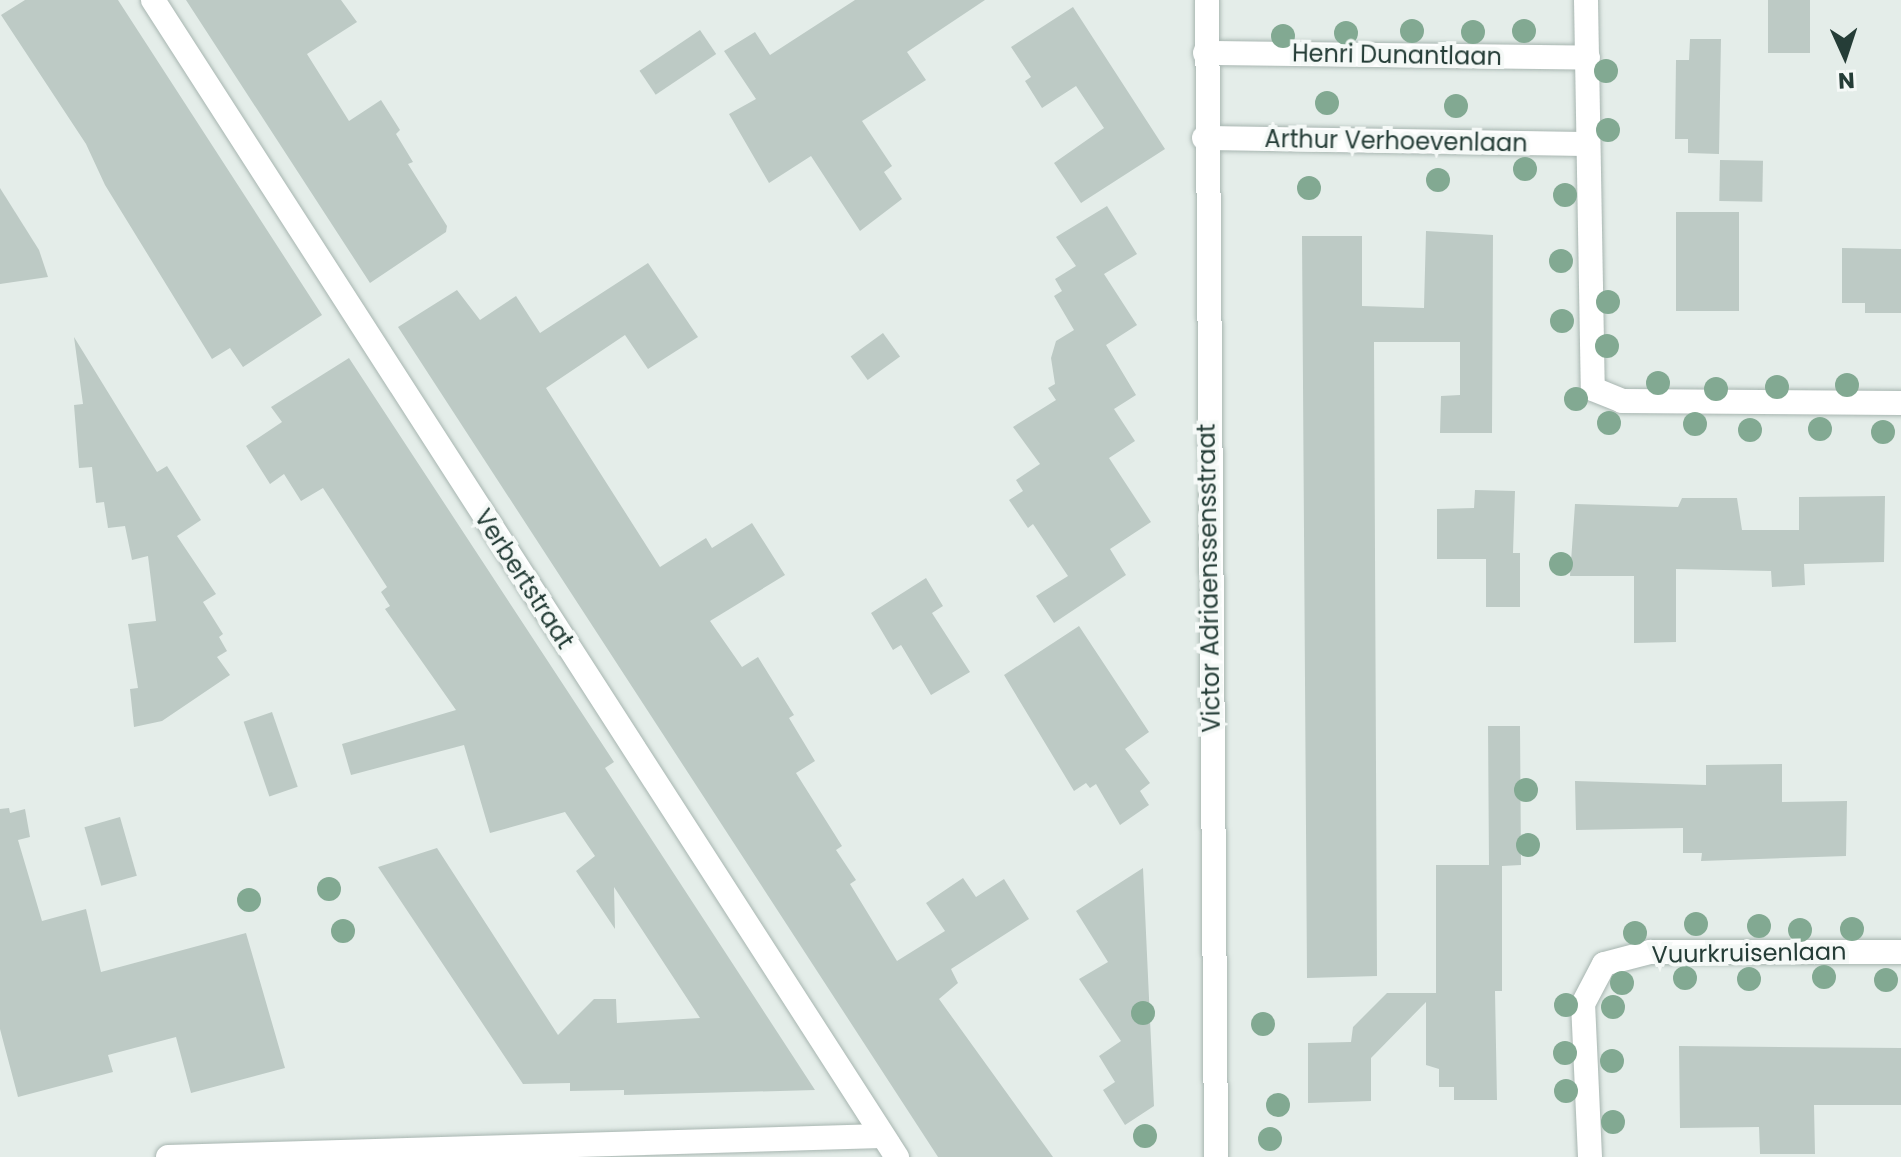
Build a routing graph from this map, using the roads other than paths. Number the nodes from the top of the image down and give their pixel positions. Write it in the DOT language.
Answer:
graph roads {
  1 [pos="153,0"];
  2 [pos="1207,0"];
  3 [pos="1586,0"];
  4 [pos="1205,53"];
  5 [pos="1588,58"];
  6 [pos="1204,138"];
  7 [pos="1588,144"];
  8 [pos="1901,403"];
  9 [pos="1901,952"];
  10 [pos="882,1136"];
  11 [pos="168,1157"];
  12 [pos="897,1157"];
  13 [pos="1216,1157"];
  14 [pos="1590,1157"];
  1 -- 10 [label="street, Verbertstraat"];
  2 -- 4 [label="street, Victor Adriaenssensstraat"];
  3 -- 5 [label="street"];
  4 -- 5 [label="street, Henri Dunantlaan"];
  4 -- 6 [label="street, Victor Adriaenssensstraat"];
  5 -- 7 [label="street"];
  6 -- 7 [label="street, Arthur Verhoevenlaan"];
  6 -- 13 [label="street, Victor Adriaenssensstraat"];
  7 -- 8 [label="street"];
  9 -- 14 [label="street, Vuurkruisenlaan"];
  10 -- 11 [label="street"];
  10 -- 12 [label="street, Verbertstraat"];
}
